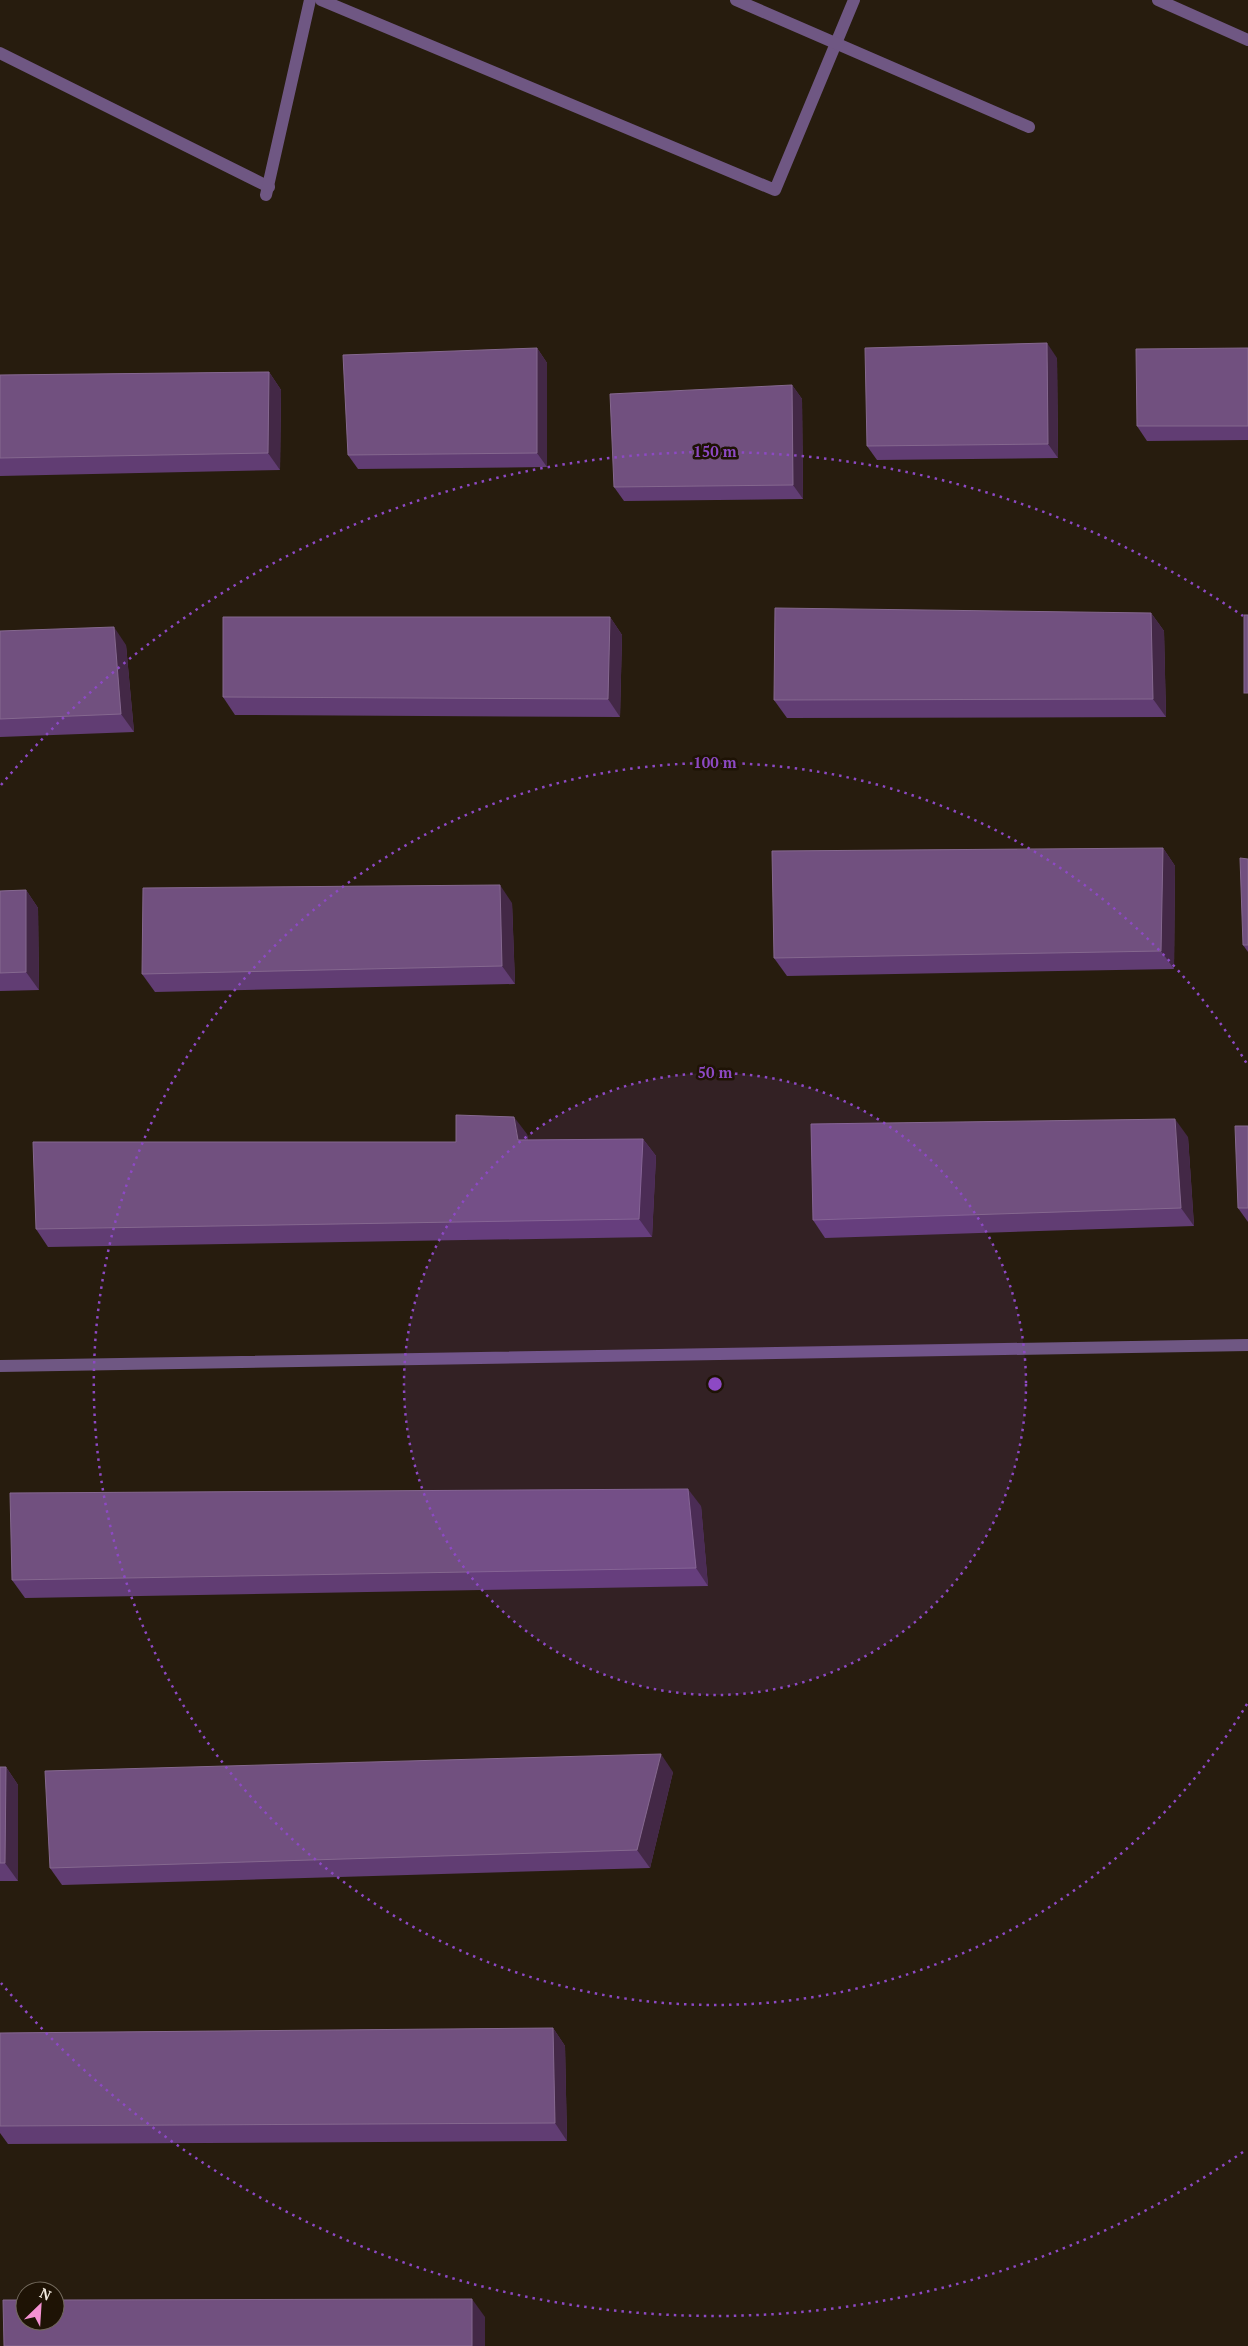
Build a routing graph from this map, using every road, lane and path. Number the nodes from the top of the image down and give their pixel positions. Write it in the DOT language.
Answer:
graph roads {
  1 [pos="310,0"];
  2 [pos="320,0"];
  3 [pos="736,0"];
  4 [pos="854,0"];
  5 [pos="1158,0"];
  6 [pos="1248,40"];
  7 [pos="836,42"];
  8 [pos="0,53"];
  9 [pos="1029,127"];
  10 [pos="1248,1345"];
  11 [pos="0,1366"];
  1 -- 8 [label="street"];
  2 -- 7 [label="street"];
  3 -- 7 [label="street"];
  4 -- 7 [label="street"];
  5 -- 6 [label="street"];
  7 -- 9 [label="street"];
  10 -- 11 [label="street"];
}
